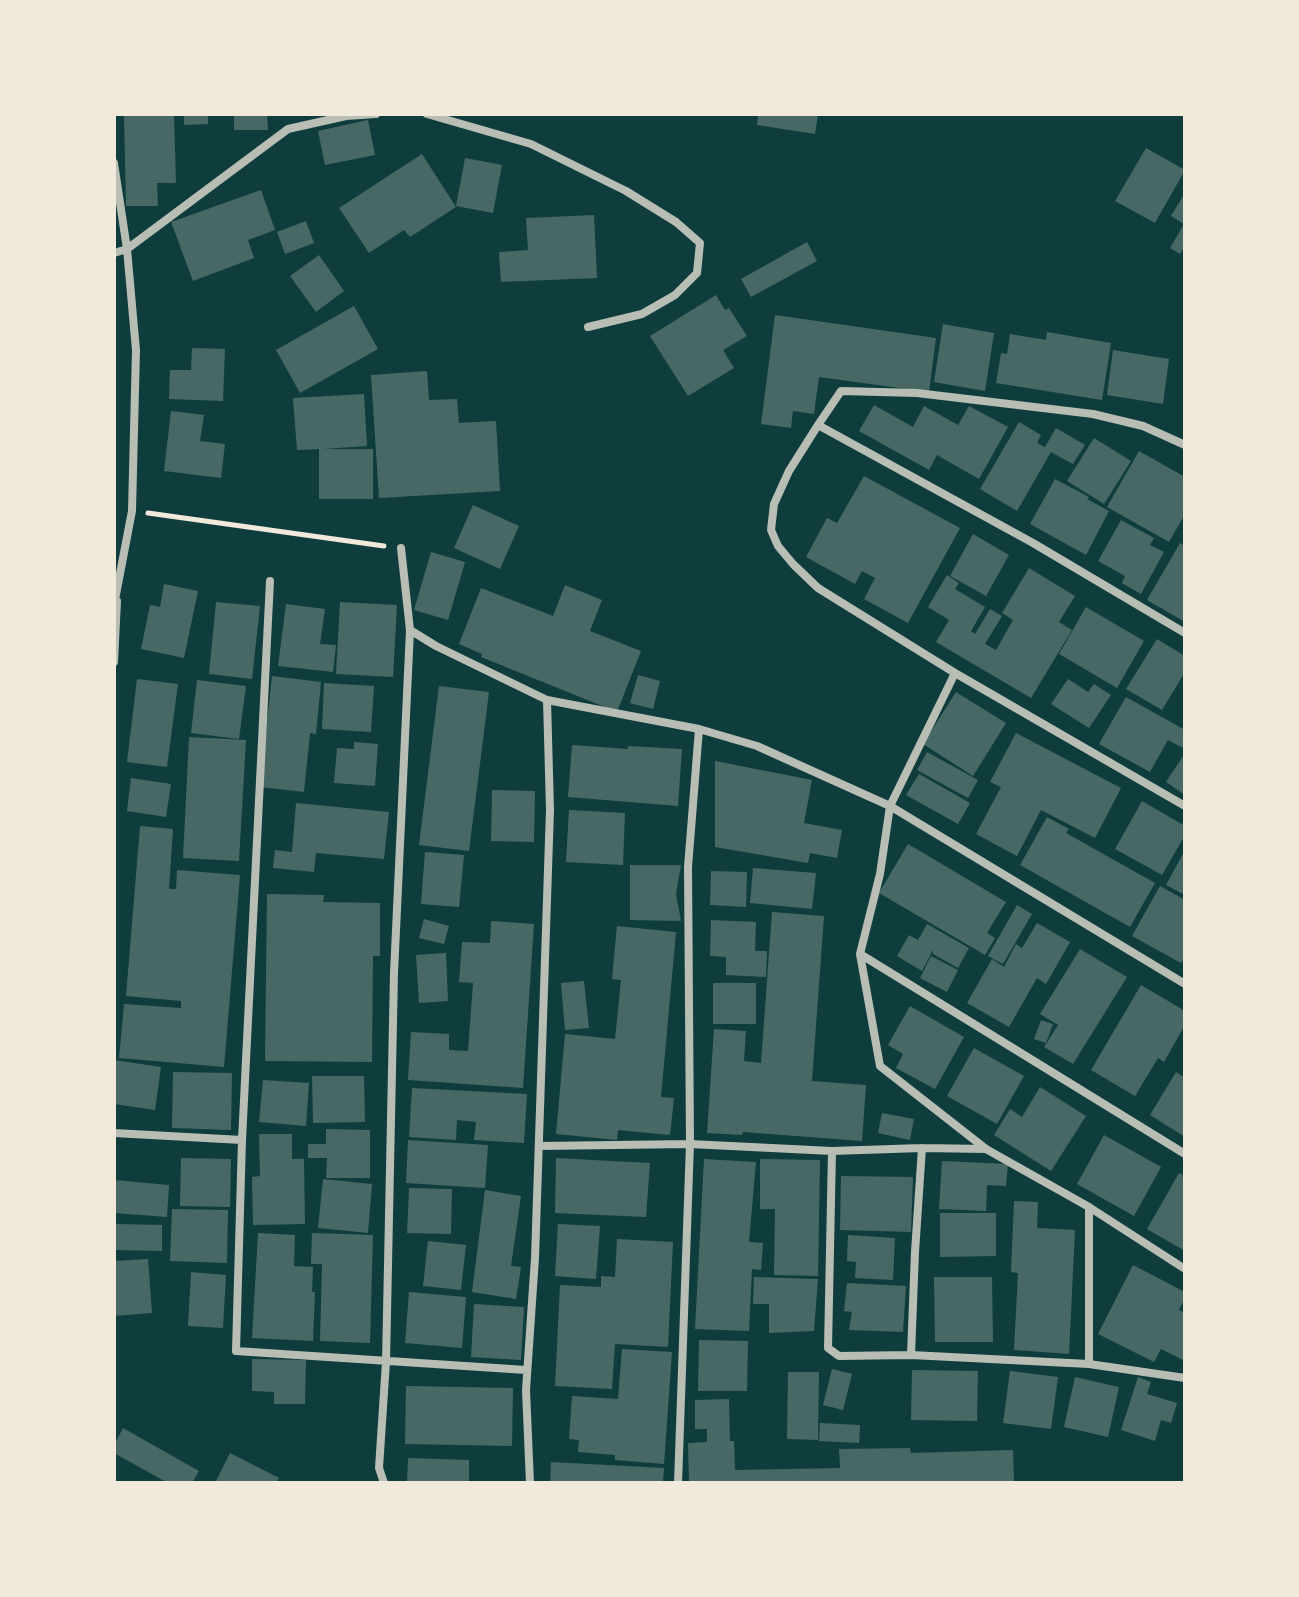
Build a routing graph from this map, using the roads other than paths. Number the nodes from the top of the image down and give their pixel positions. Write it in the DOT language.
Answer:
graph roads {
  1 [pos="328,114"];
  2 [pos="376,114"];
  3 [pos="427,114"];
  4 [pos="288,129"];
  5 [pos="114,163"];
  6 [pos="127,249"];
  7 [pos="114,253"];
  8 [pos="588,327"];
  9 [pos="818,425"];
  10 [pos="1185,445"];
  11 [pos="401,548"];
  12 [pos="270,581"];
  13 [pos="118,584"];
  14 [pos="114,605"];
  15 [pos="410,630"];
  16 [pos="1185,633"];
  17 [pos="114,662"];
  18 [pos="955,673"];
  19 [pos="547,700"];
  20 [pos="699,729"];
  21 [pos="890,806"];
  22 [pos="1185,806"];
  23 [pos="860,954"];
  24 [pos="1185,984"];
  25 [pos="114,1133"];
  26 [pos="242,1140"];
  27 [pos="690,1144"];
  28 [pos="539,1146"];
  29 [pos="922,1148"];
  30 [pos="986,1149"];
  31 [pos="832,1151"];
  32 [pos="1185,1154"];
  33 [pos="1089,1207"];
  34 [pos="1185,1269"];
  35 [pos="911,1355"];
  36 [pos="386,1362"];
  37 [pos="1089,1364"];
  38 [pos="526,1370"];
  39 [pos="1185,1378"];
  40 [pos="384,1483"];
  41 [pos="530,1483"];
  42 [pos="678,1483"];
  1 -- 4 [label="street"];
  2 -- 4 [label="street"];
  3 -- 8 [label="street"];
  4 -- 6 [label="street"];
  5 -- 6 [label="street"];
  6 -- 7 [label="street"];
  6 -- 13 [label="street"];
  9 -- 10 [label="street"];
  9 -- 16 [label="street"];
  9 -- 18 [label="street"];
  11 -- 15 [label="street"];
  12 -- 26 [label="street"];
  13 -- 14 [label="street"];
  13 -- 17 [label="street"];
  15 -- 19 [label="street"];
  15 -- 36 [label="street"];
  18 -- 21 [label="street"];
  18 -- 22 [label="street"];
  19 -- 20 [label="street"];
  19 -- 28 [label="street"];
  20 -- 21 [label="street"];
  20 -- 27 [label="street"];
  21 -- 23 [label="street"];
  21 -- 24 [label="street"];
  23 -- 30 [label="street"];
  23 -- 32 [label="street"];
  25 -- 26 [label="street"];
  26 -- 36 [label="street"];
  27 -- 28 [label="street"];
  27 -- 31 [label="street"];
  27 -- 42 [label="street"];
  28 -- 38 [label="street"];
  29 -- 30 [label="street"];
  29 -- 31 [label="street"];
  29 -- 35 [label="street"];
  30 -- 33 [label="street"];
  31 -- 35 [label="street"];
  33 -- 34 [label="street"];
  33 -- 37 [label="street"];
  35 -- 37 [label="street"];
  36 -- 38 [label="street"];
  36 -- 40 [label="street"];
  37 -- 39 [label="street"];
  38 -- 41 [label="street"];
}
